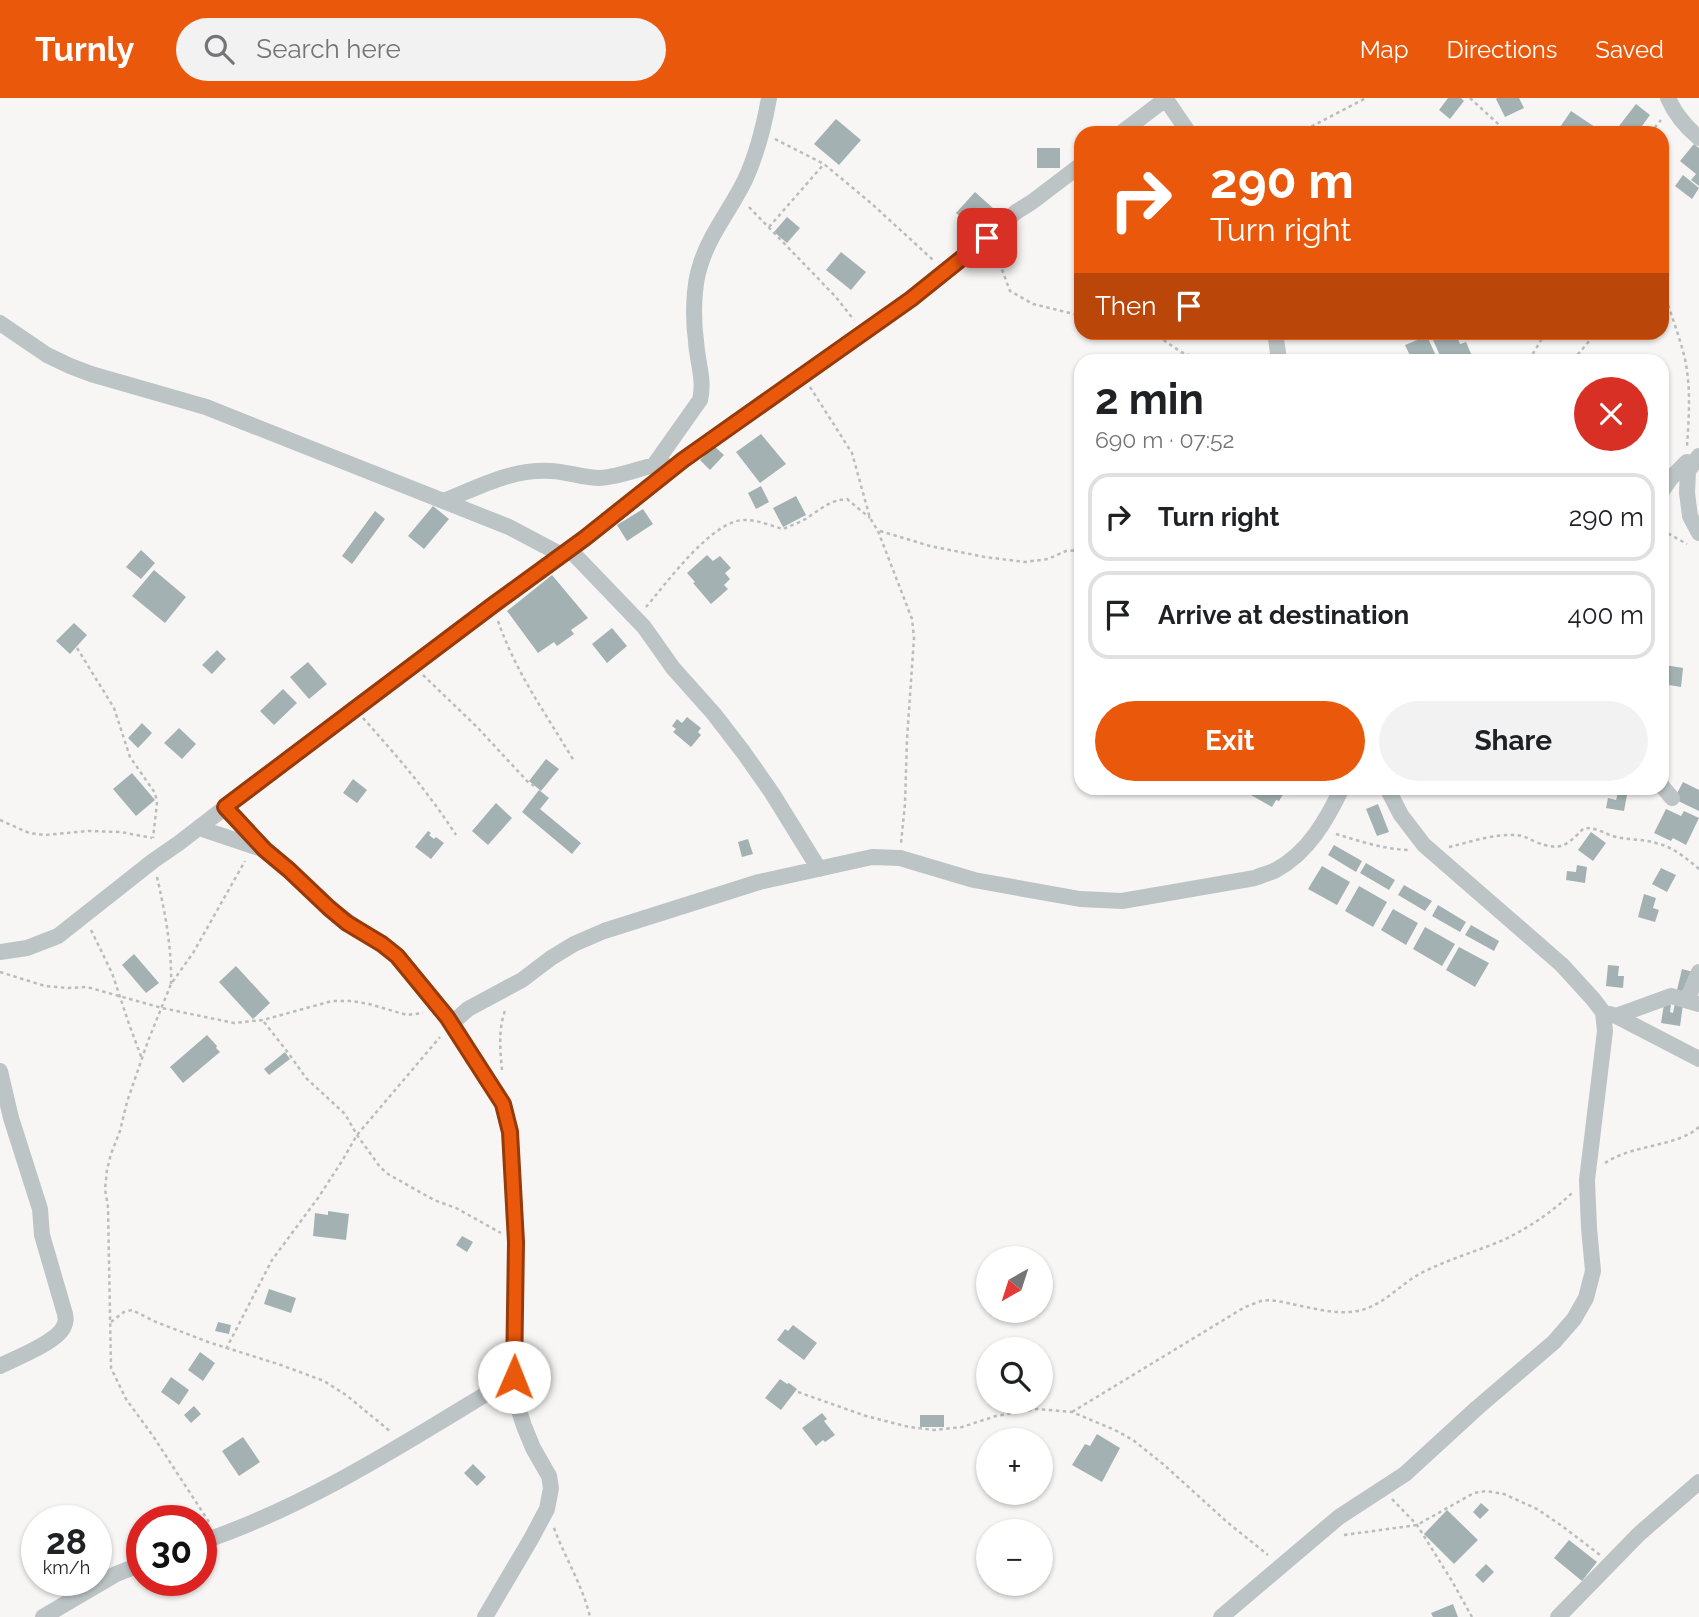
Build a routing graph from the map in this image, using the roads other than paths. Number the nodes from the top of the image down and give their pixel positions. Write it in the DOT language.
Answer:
graph roads {
  1 [pos="769,98"];
  2 [pos="1166,98"];
  3 [pos="1668,98"];
  4 [pos="1130,126"];
  5 [pos="1184,126"];
  6 [pos="1699,138"];
  7 [pos="1074,170"];
  8 [pos="0,323"];
  9 [pos="1693,459"];
  10 [pos="683,460"];
  11 [pos="654,465"];
  12 [pos="1669,481"];
  13 [pos="444,501"];
  14 [pos="1693,539"];
  15 [pos="566,552"];
  16 [pos="1338,795"];
  17 [pos="1391,795"];
  18 [pos="225,807"];
  19 [pos="199,828"];
  20 [pos="259,848"];
  21 [pos="819,869"];
  22 [pos="0,953"];
  23 [pos="1699,972"];
  24 [pos="1693,1002"];
  25 [pos="1609,1014"];
  26 [pos="451,1024"];
  27 [pos="1699,1059"];
  28 [pos="0,1071"];
  29 [pos="0,1366"];
  30 [pos="514,1377"];
  31 [pos="1699,1482"];
  32 [pos="217,1536"];
  33 [pos="126,1570"];
  34 [pos="43,1617"];
  35 [pos="485,1617"];
  36 [pos="1221,1617"];
  37 [pos="1558,1617"];
  1 -- 11 [label="street"];
  2 -- 4 [label="street"];
  2 -- 5 [label="street"];
  3 -- 6 [label="street"];
  7 -- 10 [label="street"];
  8 -- 13 [label="street"];
  9 -- 12 [label="street"];
  9 -- 14 [label="street"];
  10 -- 11 [label="street"];
  10 -- 15 [label="street"];
  11 -- 13 [label="street"];
  13 -- 15 [label="street"];
  15 -- 18 [label="street"];
  15 -- 21 [label="street"];
  16 -- 21 [label="street"];
  17 -- 25 [label="street"];
  18 -- 19 [label="street"];
  18 -- 20 [label="street"];
  19 -- 20 [label="street"];
  19 -- 22 [label="street"];
  20 -- 26 [label="street"];
  21 -- 26 [label="street"];
  23 -- 24 [label="street"];
  24 -- 25 [label="street"];
  25 -- 27 [label="street"];
  25 -- 36 [label="street"];
  26 -- 30 [label="street"];
  28 -- 29 [label="street"];
  30 -- 32 [label="street"];
  30 -- 35 [label="street"];
  31 -- 37 [label="street"];
  33 -- 34 [label="street"];
}
